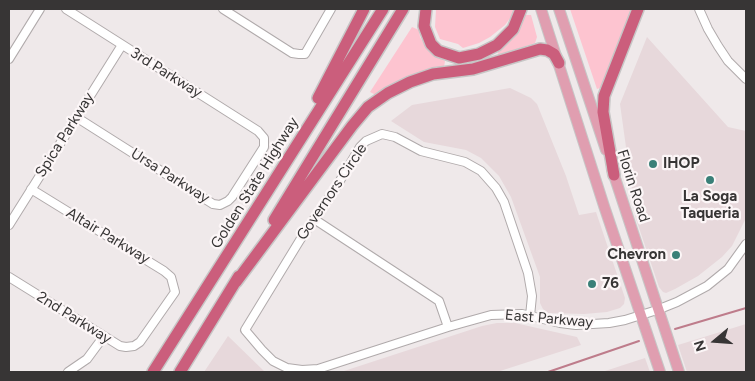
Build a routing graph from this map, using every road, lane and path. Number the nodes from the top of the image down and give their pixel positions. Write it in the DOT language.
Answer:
graph roads {
  1 [pos="40,9"];
  2 [pos="66,9"];
  3 [pos="223,9"];
  4 [pos="331,9"];
  5 [pos="364,9"];
  6 [pos="383,9"];
  7 [pos="404,9"];
  8 [pos="426,9"];
  9 [pos="521,9"];
  10 [pos="541,9"];
  11 [pos="559,9"];
  12 [pos="638,9"];
  13 [pos="699,9"];
  14 [pos="122,45"];
  15 [pos="9,60"];
  16 [pos="559,63"];
  17 [pos="746,79"];
  18 [pos="76,117"];
  19 [pos="264,138"];
  20 [pos="278,174"];
  21 [pos="614,175"];
  22 [pos="31,189"];
  23 [pos="314,219"];
  24 [pos="9,225"];
  25 [pos="746,244"];
  26 [pos="9,277"];
  27 [pos="236,282"];
  28 [pos="175,292"];
  29 [pos="658,310"];
  30 [pos="530,316"];
  31 [pos="640,316"];
  32 [pos="448,327"];
  33 [pos="245,330"];
  34 [pos="104,336"];
  35 [pos="68,372"];
  36 [pos="152,372"];
  37 [pos="180,372"];
  38 [pos="660,372"];
  39 [pos="678,372"];
  1 -- 15 [label="street"];
  2 -- 14 [label="street, 3rd Parkway"];
  3 -- 4 [label="street"];
  5 -- 20 [label="highway"];
  6 -- 20 [label="highway, Golden State Highway"];
  7 -- 27 [label="highway"];
  8 -- 9 [label="highway"];
  10 -- 16 [label="main road"];
  11 -- 21 [label="main road, Florin Road"];
  12 -- 21 [label="highway"];
  13 -- 17 [label="street"];
  14 -- 18 [label="street, Spica Parkway"];
  14 -- 19 [label="street, 3rd Parkway"];
  16 -- 27 [label="highway"];
  16 -- 31 [label="main road"];
  18 -- 19 [label="street, Ursa Parkway"];
  18 -- 22 [label="street, Spica Parkway"];
  20 -- 36 [label="highway, Golden State Highway"];
  21 -- 29 [label="main road, Florin Road"];
  22 -- 24 [label="street, Spica Parkway"];
  22 -- 28 [label="street, Altair Parkway"];
  23 -- 30 [label="street, Governors Circle"];
  23 -- 32 [label="street"];
  23 -- 33 [label="street, Governors Circle"];
  25 -- 29 [label="street, East Parkway"];
  26 -- 34 [label="street, 2nd Parkway"];
  27 -- 37 [label="highway"];
  28 -- 34 [label="street, 2nd Parkway"];
  29 -- 31 [label="street, East Parkway"];
  29 -- 39 [label="main road, Florin Road"];
  30 -- 31 [label="street, East Parkway"];
  30 -- 32 [label="street, East Parkway"];
  31 -- 38 [label="main road"];
  32 -- 33 [label="street, East Parkway"];
  34 -- 35 [label="street"];
}
